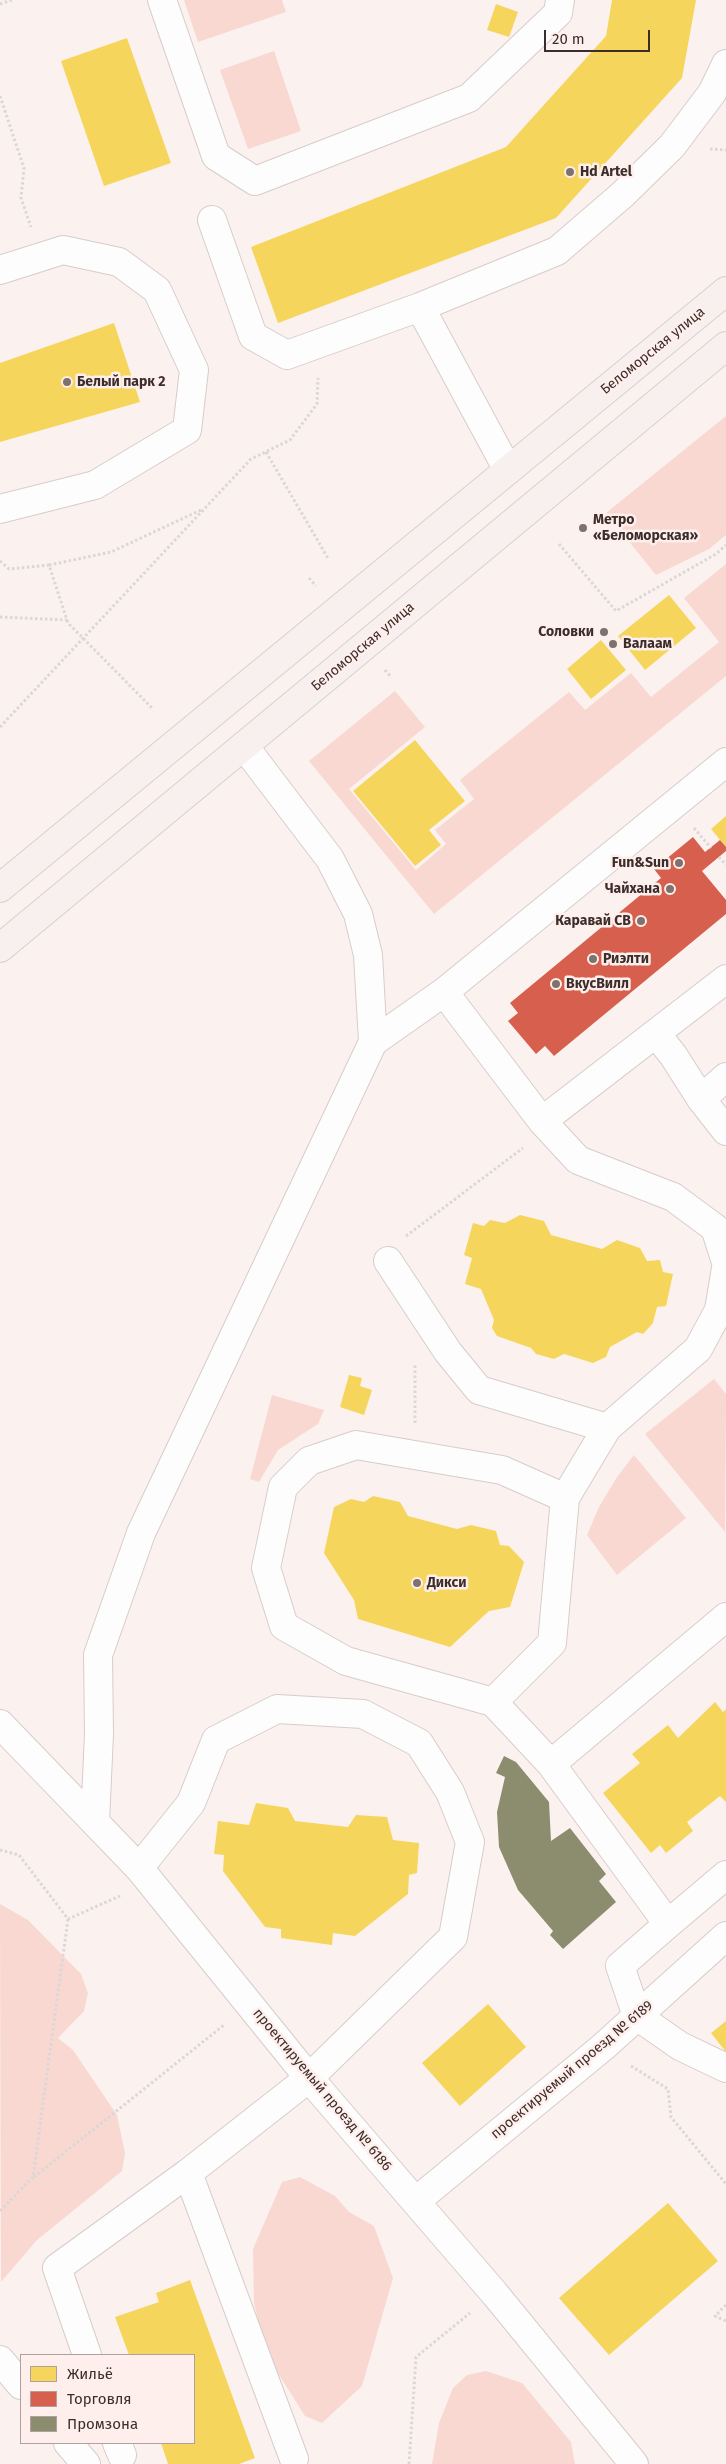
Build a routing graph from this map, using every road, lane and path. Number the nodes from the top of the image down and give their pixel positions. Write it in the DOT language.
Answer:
graph roads {
  1 [pos="12,0"];
  2 [pos="162,0"];
  3 [pos="560,0"];
  4 [pos="0,4"];
  5 [pos="726,64"];
  6 [pos="0,96"];
  7 [pos="212,220"];
  8 [pos="40,257"];
  9 [pos="0,270"];
  10 [pos="726,291"];
  11 [pos="420,307"];
  12 [pos="318,345"];
  13 [pos="726,346"];
  14 [pos="266,452"];
  15 [pos="508,470"];
  16 [pos="205,508"];
  17 [pos="0,509"];
  18 [pos="559,544"];
  19 [pos="726,545"];
  20 [pos="329,560"];
  21 [pos="0,561"];
  22 [pos="49,564"];
  23 [pos="0,617"];
  24 [pos="67,620"];
  25 [pos="83,638"];
  26 [pos="152,708"];
  27 [pos="0,727"];
  28 [pos="244,746"];
  29 [pos="726,762"];
  30 [pos="719,857"];
  31 [pos="726,865"];
  32 [pos="0,888"];
  33 [pos="0,948"];
  34 [pos="726,979"];
  35 [pos="444,992"];
  36 [pos="656,1034"];
  37 [pos="374,1042"];
  38 [pos="726,1077"];
  39 [pos="701,1099"];
  40 [pos="548,1128"];
  41 [pos="726,1131"];
  42 [pos="388,1260"];
  43 [pos="726,1262"];
  44 [pos="726,1268"];
  45 [pos="415,1357"];
  46 [pos="607,1428"];
  47 [pos="415,1455"];
  48 [pos="564,1498"];
  49 [pos="726,1617"];
  50 [pos="493,1702"];
  51 [pos="0,1724"];
  52 [pos="551,1764"];
  53 [pos="95,1822"];
  54 [pos="0,1850"];
  55 [pos="144,1875"];
  56 [pos="726,1875"];
  57 [pos="68,1919"];
  58 [pos="668,1924"];
  59 [pos="726,1936"];
  60 [pos="250,2005"];
  61 [pos="637,2016"];
  62 [pos="603,2048"];
  63 [pos="726,2068"];
  64 [pos="309,2078"];
  65 [pos="188,2173"];
  66 [pos="33,2178"];
  67 [pos="726,2184"];
  68 [pos="416,2201"];
  69 [pos="0,2211"];
  70 [pos="495,2294"];
  71 [pos="726,2306"];
  72 [pos="726,2321"];
  73 [pos="87,2354"];
  74 [pos="0,2360"];
  75 [pos="20,2384"];
  76 [pos="69,2444"];
  77 [pos="294,2459"];
  78 [pos="86,2464"];
  79 [pos="409,2464"];
  80 [pos="634,2464"];
  1 -- 4 [label="path"];
  2 -- 3 [label="street"];
  5 -- 11 [label="street"];
  6 -- 8 [label="path"];
  7 -- 12 [label="street"];
  8 -- 9 [label="street"];
  8 -- 17 [label="street"];
  10 -- 15 [label="main road, Беломорская улица"];
  11 -- 12 [label="street"];
  11 -- 15 [label="street"];
  12 -- 14 [label="path"];
  13 -- 28 [label="main road, Беломорская улица"];
  14 -- 16 [label="path"];
  14 -- 20 [label="path"];
  15 -- 32 [label="main road, Беломорская улица"];
  16 -- 22 [label="path"];
  16 -- 25 [label="path"];
  18 -- 19 [label="path"];
  21 -- 22 [label="path"];
  22 -- 24 [label="path"];
  23 -- 24 [label="path"];
  24 -- 25 [label="path"];
  25 -- 26 [label="path"];
  25 -- 27 [label="path"];
  28 -- 33 [label="main road, Беломорская улица"];
  28 -- 37 [label="street"];
  29 -- 35 [label="street"];
  30 -- 31 [label="path"];
  34 -- 36 [label="street"];
  35 -- 37 [label="street"];
  35 -- 40 [label="street"];
  36 -- 39 [label="street"];
  36 -- 40 [label="street"];
  37 -- 53 [label="street"];
  38 -- 39 [label="street"];
  39 -- 41 [label="street"];
  40 -- 42 [label="path"];
  40 -- 43 [label="street"];
  42 -- 46 [label="street"];
  44 -- 46 [label="street"];
  45 -- 47 [label="path"];
  46 -- 48 [label="street"];
  47 -- 48 [label="street"];
  47 -- 50 [label="street"];
  48 -- 50 [label="street"];
  49 -- 52 [label="street"];
  50 -- 52 [label="street"];
  51 -- 53 [label="street, проектируемый проезд № 6186"];
  52 -- 58 [label="street"];
  53 -- 55 [label="street, проектируемый проезд № 6186"];
  54 -- 57 [label="path"];
  55 -- 57 [label="path"];
  55 -- 60 [label="street, проектируемый проезд № 6186"];
  55 -- 64 [label="street"];
  56 -- 58 [label="street"];
  57 -- 66 [label="path"];
  58 -- 61 [label="street"];
  59 -- 61 [label="street, проектируемый проезд № 6189"];
  60 -- 64 [label="street, проектируемый проезд № 6186"];
  60 -- 66 [label="path"];
  61 -- 62 [label="street, проектируемый проезд № 6189"];
  61 -- 63 [label="street"];
  62 -- 67 [label="path"];
  62 -- 68 [label="street, проектируемый проезд № 6189"];
  64 -- 65 [label="street"];
  64 -- 68 [label="street, проектируемый проезд № 6186"];
  65 -- 73 [label="street"];
  65 -- 77 [label="street"];
  66 -- 69 [label="path"];
  68 -- 70 [label="street, проектируемый проезд № 6186"];
  70 -- 79 [label="path"];
  70 -- 80 [label="street, проектируемый проезд № 6186"];
  71 -- 72 [label="path"];
  74 -- 75 [label="street"];
  76 -- 78 [label="street"];
}
